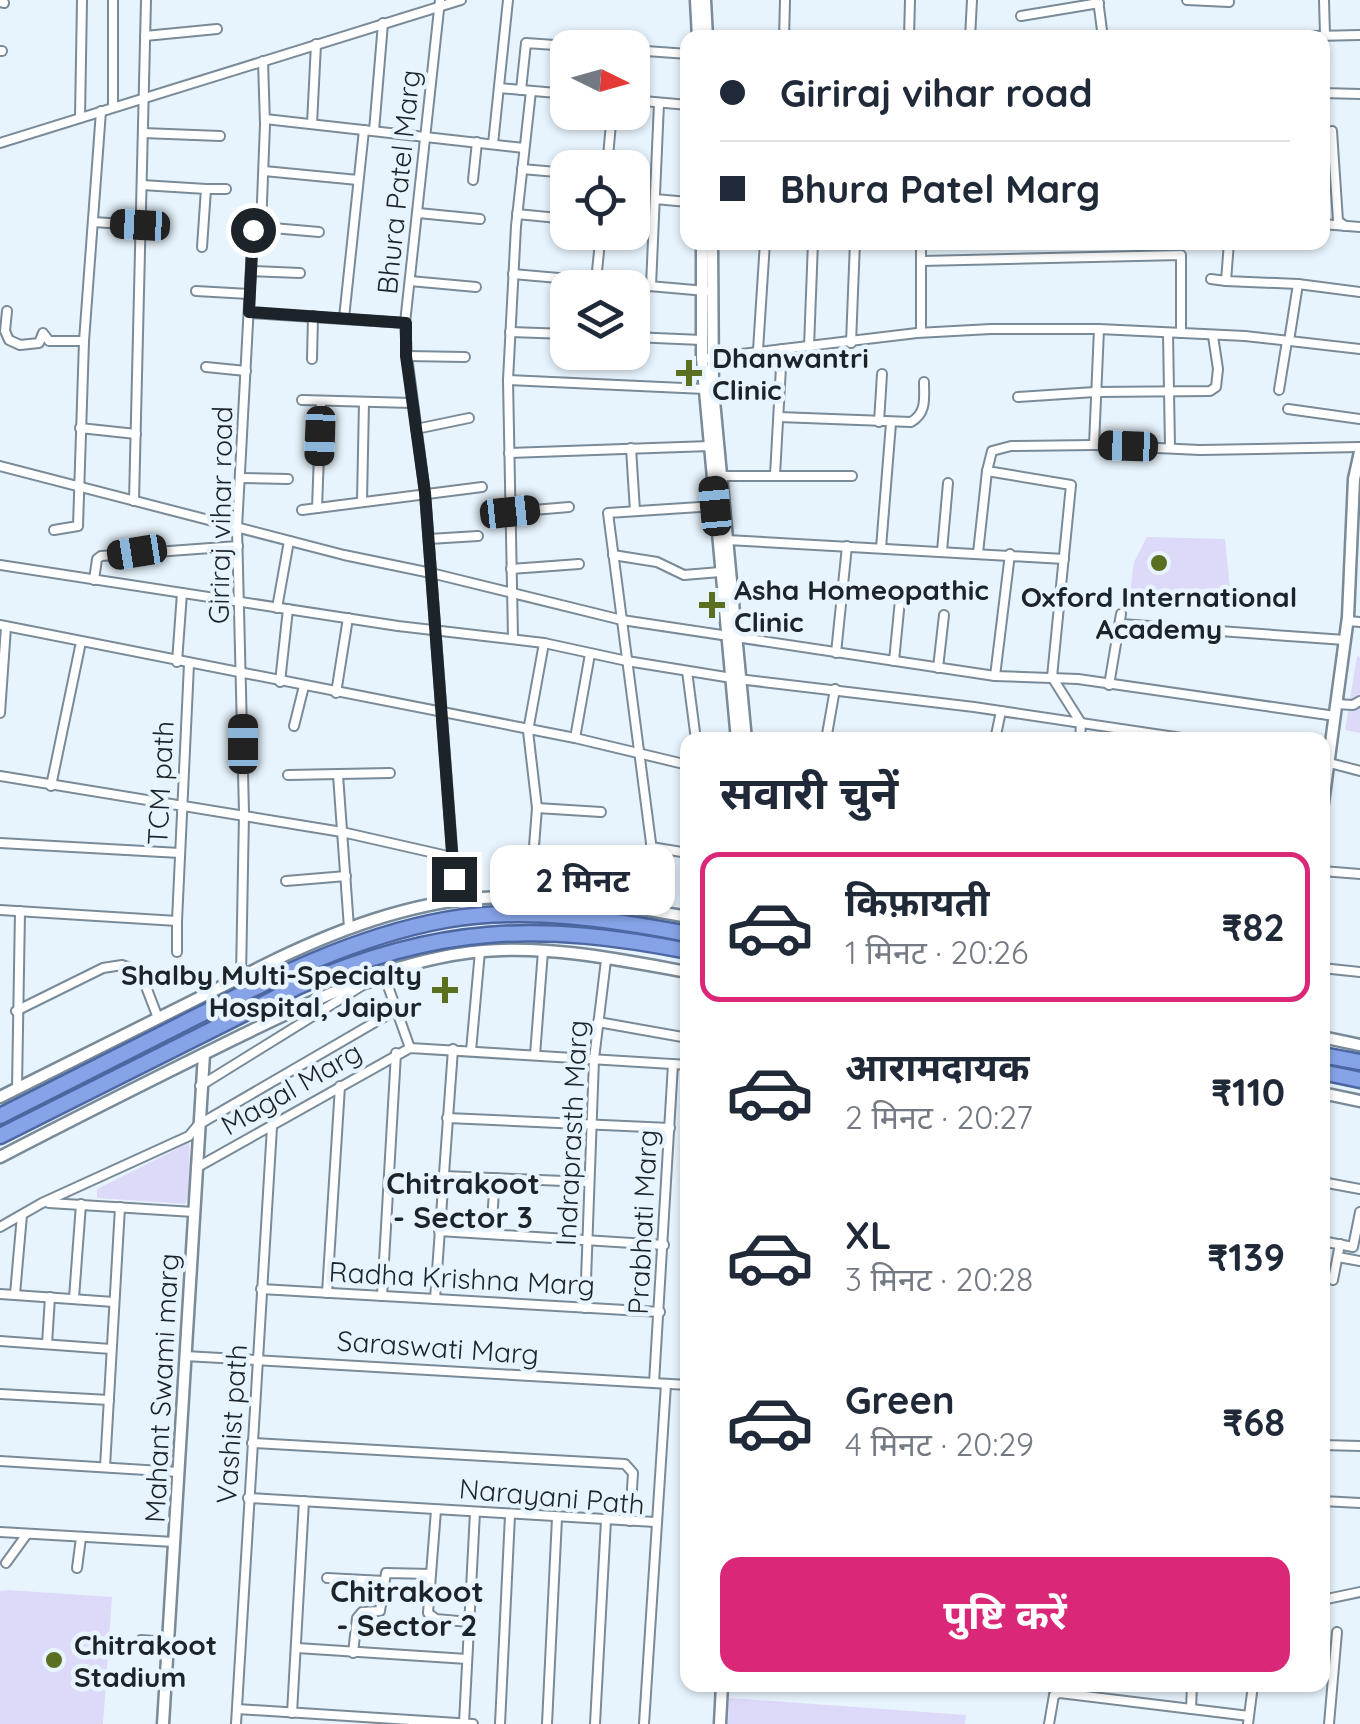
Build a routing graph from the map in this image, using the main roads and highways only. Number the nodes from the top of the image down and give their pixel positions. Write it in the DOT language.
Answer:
graph roads {
  1 [pos="680,933"];
  2 [pos="680,949"];
  3 [pos="1330,1056"];
  4 [pos="1360,1062"];
  5 [pos="1330,1074"];
  6 [pos="1360,1080"];
  7 [pos="0,1116"];
  8 [pos="0,1136"];
  1 -- 7 [label="highway"];
  2 -- 8 [label="highway"];
  3 -- 4 [label="highway"];
  5 -- 6 [label="highway"];
}
